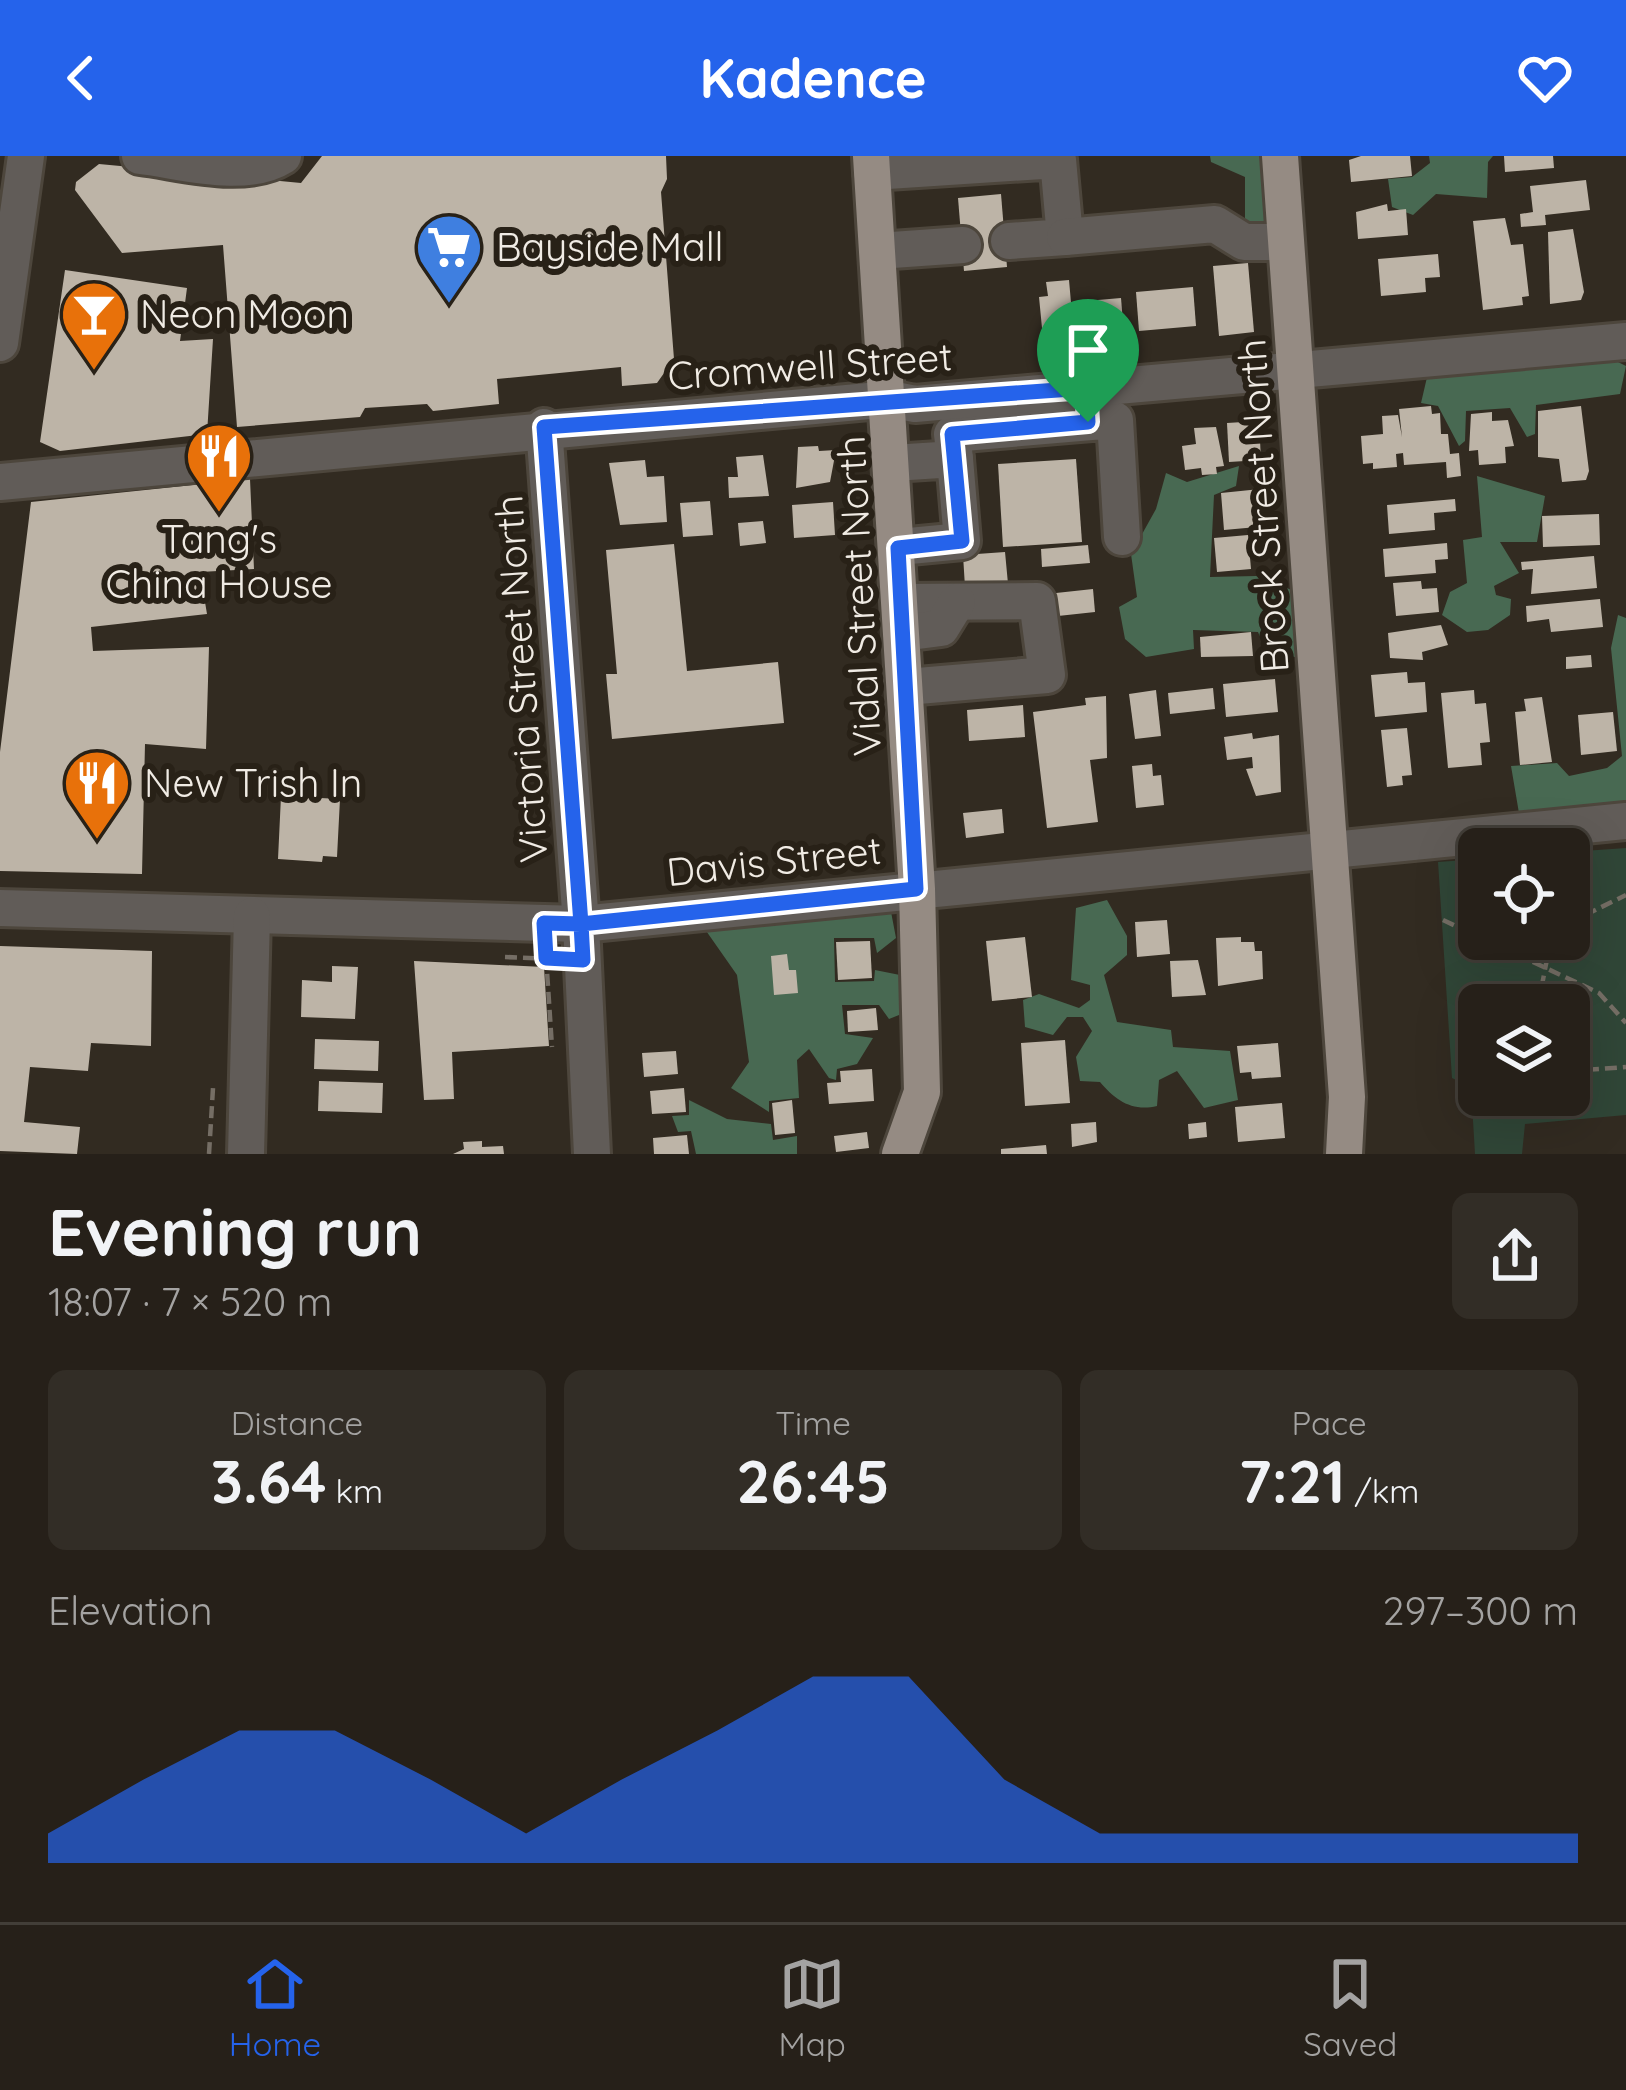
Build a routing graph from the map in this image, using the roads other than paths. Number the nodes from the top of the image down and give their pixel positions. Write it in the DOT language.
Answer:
graph roads {
  1 [pos="26,156"];
  2 [pos="140,156"];
  3 [pos="283,156"];
  4 [pos="1280,156"];
  5 [pos="872,164"];
  6 [pos="1065,236"];
  7 [pos="1009,242"];
  8 [pos="1286,242"];
  9 [pos="963,245"];
  10 [pos="878,251"];
  11 [pos="1626,341"];
  12 [pos="0,343"];
  13 [pos="1295,368"];
  14 [pos="890,399"];
  15 [pos="1087,405"];
  16 [pos="544,427"];
  17 [pos="955,459"];
  18 [pos="893,464"];
  19 [pos="0,482"];
  20 [pos="1122,537"];
  21 [pos="898,548"];
  22 [pos="903,618"];
  23 [pos="906,687"];
  24 [pos="1626,821"];
  25 [pos="1331,849"];
  26 [pos="916,889"];
  27 [pos="0,908"];
  28 [pos="252,916"];
  29 [pos="563,941"];
  30 [pos="246,1154"];
  31 [pos="592,1154"];
  32 [pos="900,1154"];
  33 [pos="1344,1154"];
  1 -- 12 [label="street"];
  2 -- 3 [label="street"];
  4 -- 8 [label="main road, Brock Street North"];
  5 -- 6 [label="street"];
  5 -- 10 [label="main road, Vidal Street North"];
  6 -- 7 [label="street"];
  6 -- 8 [label="street"];
  8 -- 13 [label="main road, Brock Street North"];
  9 -- 10 [label="street"];
  10 -- 14 [label="main road, Vidal Street North"];
  11 -- 13 [label="street, Cromwell Street"];
  13 -- 15 [label="street, Cromwell Street"];
  13 -- 25 [label="main road, Brock Street North"];
  14 -- 15 [label="street, Cromwell Street"];
  14 -- 16 [label="street, Cromwell Street"];
  14 -- 18 [label="main road, Vidal Street North"];
  15 -- 17 [label="street"];
  15 -- 20 [label="street"];
  16 -- 19 [label="street, Cromwell Street"];
  16 -- 29 [label="street, Victoria Street North"];
  17 -- 18 [label="street"];
  17 -- 21 [label="street"];
  18 -- 21 [label="main road, Vidal Street North"];
  21 -- 22 [label="main road, Vidal Street North"];
  22 -- 23 [label="main road, Vidal Street North"];
  22 -- 23 [label="street"];
  23 -- 26 [label="main road, Vidal Street North"];
  24 -- 25 [label="street, Davis Street"];
  25 -- 26 [label="street, Davis Street"];
  25 -- 33 [label="main road, Brock Street North"];
  26 -- 29 [label="street, Davis Street"];
  26 -- 32 [label="main road, Vidal Street North"];
  27 -- 28 [label="street, Davis Street"];
  28 -- 29 [label="street, Davis Street"];
  28 -- 30 [label="street"];
  29 -- 31 [label="street, Victoria Street North"];
}
